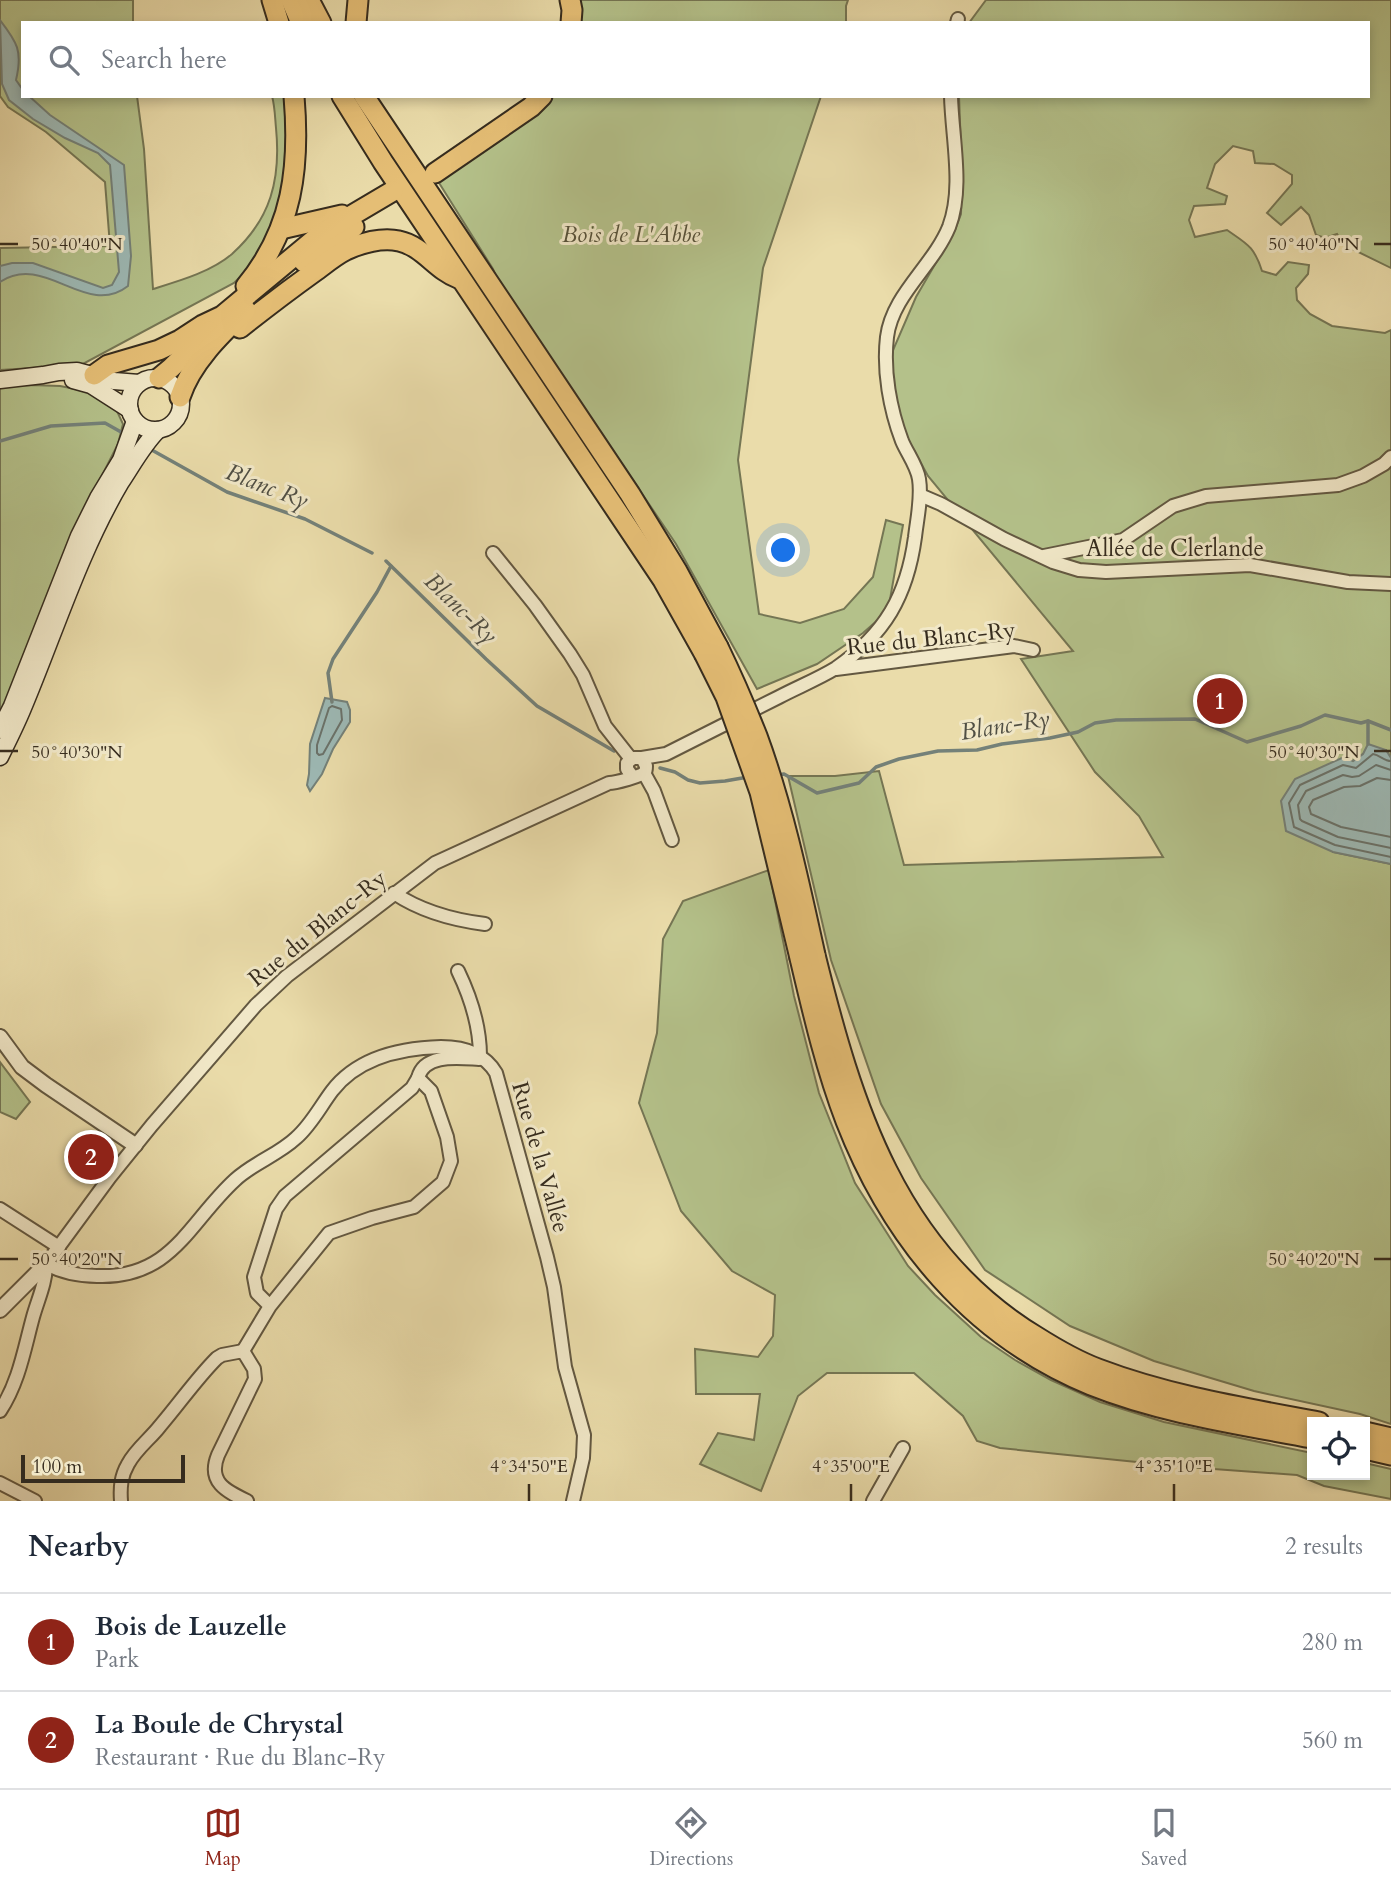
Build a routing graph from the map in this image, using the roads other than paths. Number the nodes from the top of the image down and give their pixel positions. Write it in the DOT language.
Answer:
graph roads {
  1 [pos="272,0"];
  2 [pos="290,0"];
  3 [pos="309,0"];
  4 [pos="358,0"];
  5 [pos="560,0"];
  6 [pos="570,0"];
  7 [pos="278,21"];
  8 [pos="300,21"];
  9 [pos="320,21"];
  10 [pos="356,21"];
  11 [pos="561,21"];
  12 [pos="572,21"];
  13 [pos="294,98"];
  14 [pos="343,98"];
  15 [pos="365,98"];
  16 [pos="379,98"];
  17 [pos="525,98"];
  18 [pos="540,98"];
  19 [pos="951,98"];
  20 [pos="397,148"];
  21 [pos="363,210"];
  22 [pos="281,229"];
  23 [pos="464,281"];
  24 [pos="222,316"];
  25 [pos="215,342"];
  26 [pos="43,375"];
  27 [pos="94,375"];
  28 [pos="159,378"];
  29 [pos="0,380"];
  30 [pos="139,383"];
  31 [pos="180,397"];
  32 [pos="132,415"];
  33 [pos="158,429"];
  34 [pos="1391,457"];
  35 [pos="920,495"];
  36 [pos="493,553"];
  37 [pos="1044,556"];
  38 [pos="1391,584"];
  39 [pos="711,650"];
  40 [pos="1033,650"];
  41 [pos="834,669"];
  42 [pos="0,730"];
  43 [pos="0,757"];
  44 [pos="637,766"];
  45 [pos="672,840"];
  46 [pos="394,893"];
  47 [pos="485,924"];
  48 [pos="807,957"];
  49 [pos="458,971"];
  50 [pos="0,1037"];
  51 [pos="482,1057"];
  52 [pos="418,1077"];
  53 [pos="135,1145"];
  54 [pos="0,1209"];
  55 [pos="59,1247"];
  56 [pos="46,1264"];
  57 [pos="270,1306"];
  58 [pos="0,1310"];
  59 [pos="243,1351"];
  60 [pos="0,1411"];
  61 [pos="1307,1420"];
  62 [pos="1370,1433"];
  63 [pos="1307,1437"];
  64 [pos="1391,1438"];
  65 [pos="903,1448"];
  66 [pos="1370,1450"];
  67 [pos="1391,1455"];
  68 [pos="0,1483"];
  69 [pos="36,1501"];
  70 [pos="121,1501"];
  71 [pos="247,1501"];
  72 [pos="573,1501"];
  73 [pos="873,1501"];
  1 -- 7 [label="highway"];
  2 -- 8 [label="highway"];
  3 -- 9 [label="highway"];
  4 -- 10 [label="highway"];
  5 -- 11 [label="highway"];
  6 -- 12 [label="highway"];
  13 -- 22 [label="highway"];
  14 -- 23 [label="highway"];
  15 -- 20 [label="highway"];
  16 -- 20 [label="highway"];
  17 -- 18 [label="highway"];
  19 -- 35 [label="street, Rue du Blanc-Ry"];
  20 -- 39 [label="highway"];
  21 -- 22 [label="highway"];
  21 -- 24 [label="highway"];
  21 -- 25 [label="highway"];
  22 -- 24 [label="highway"];
  23 -- 25 [label="highway"];
  23 -- 39 [label="highway"];
  24 -- 27 [label="highway"];
  24 -- 28 [label="highway"];
  25 -- 31 [label="highway"];
  26 -- 27 [label="main road"];
  26 -- 29 [label="main road"];
  26 -- 32 [label="main road"];
  27 -- 30 [label="main road"];
  28 -- 30 [label="main road"];
  28 -- 31 [label="main road"];
  30 -- 32 [label="main road"];
  31 -- 33 [label="main road"];
  32 -- 33 [label="main road"];
  32 -- 42 [label="main road"];
  33 -- 43 [label="main road"];
  34 -- 37 [label="street, Allée de Clerlande"];
  35 -- 37 [label="street, Allée de Clerlande"];
  35 -- 41 [label="street, Rue du Blanc-Ry"];
  36 -- 44 [label="street"];
  37 -- 38 [label="street, Allée de Clerlande"];
  39 -- 48 [label="highway, bridge"];
  40 -- 41 [label="street, Rue du Blanc-Ry"];
  41 -- 44 [label="street, Rue du Blanc-Ry"];
  44 -- 45 [label="street"];
  44 -- 46 [label="street, Rue du Blanc-Ry"];
  46 -- 47 [label="street"];
  46 -- 53 [label="street, Rue du Blanc-Ry"];
  48 -- 61 [label="highway"];
  48 -- 63 [label="highway"];
  49 -- 51 [label="street"];
  50 -- 53 [label="street"];
  51 -- 52 [label="street"];
  51 -- 56 [label="street"];
  51 -- 72 [label="street, Rue de la Vallée"];
  52 -- 57 [label="street"];
  52 -- 57 [label="street"];
  53 -- 55 [label="street, Rue du Blanc-Ry"];
  54 -- 55 [label="street"];
  55 -- 56 [label="street, Rue du Blanc-Ry"];
  56 -- 58 [label="street"];
  56 -- 60 [label="street, Rue du Blanc-Ry"];
  57 -- 59 [label="street"];
  59 -- 70 [label="street"];
  59 -- 71 [label="street"];
  62 -- 64 [label="highway"];
  65 -- 73 [label="street"];
  66 -- 67 [label="highway"];
  68 -- 69 [label="street"];
}
